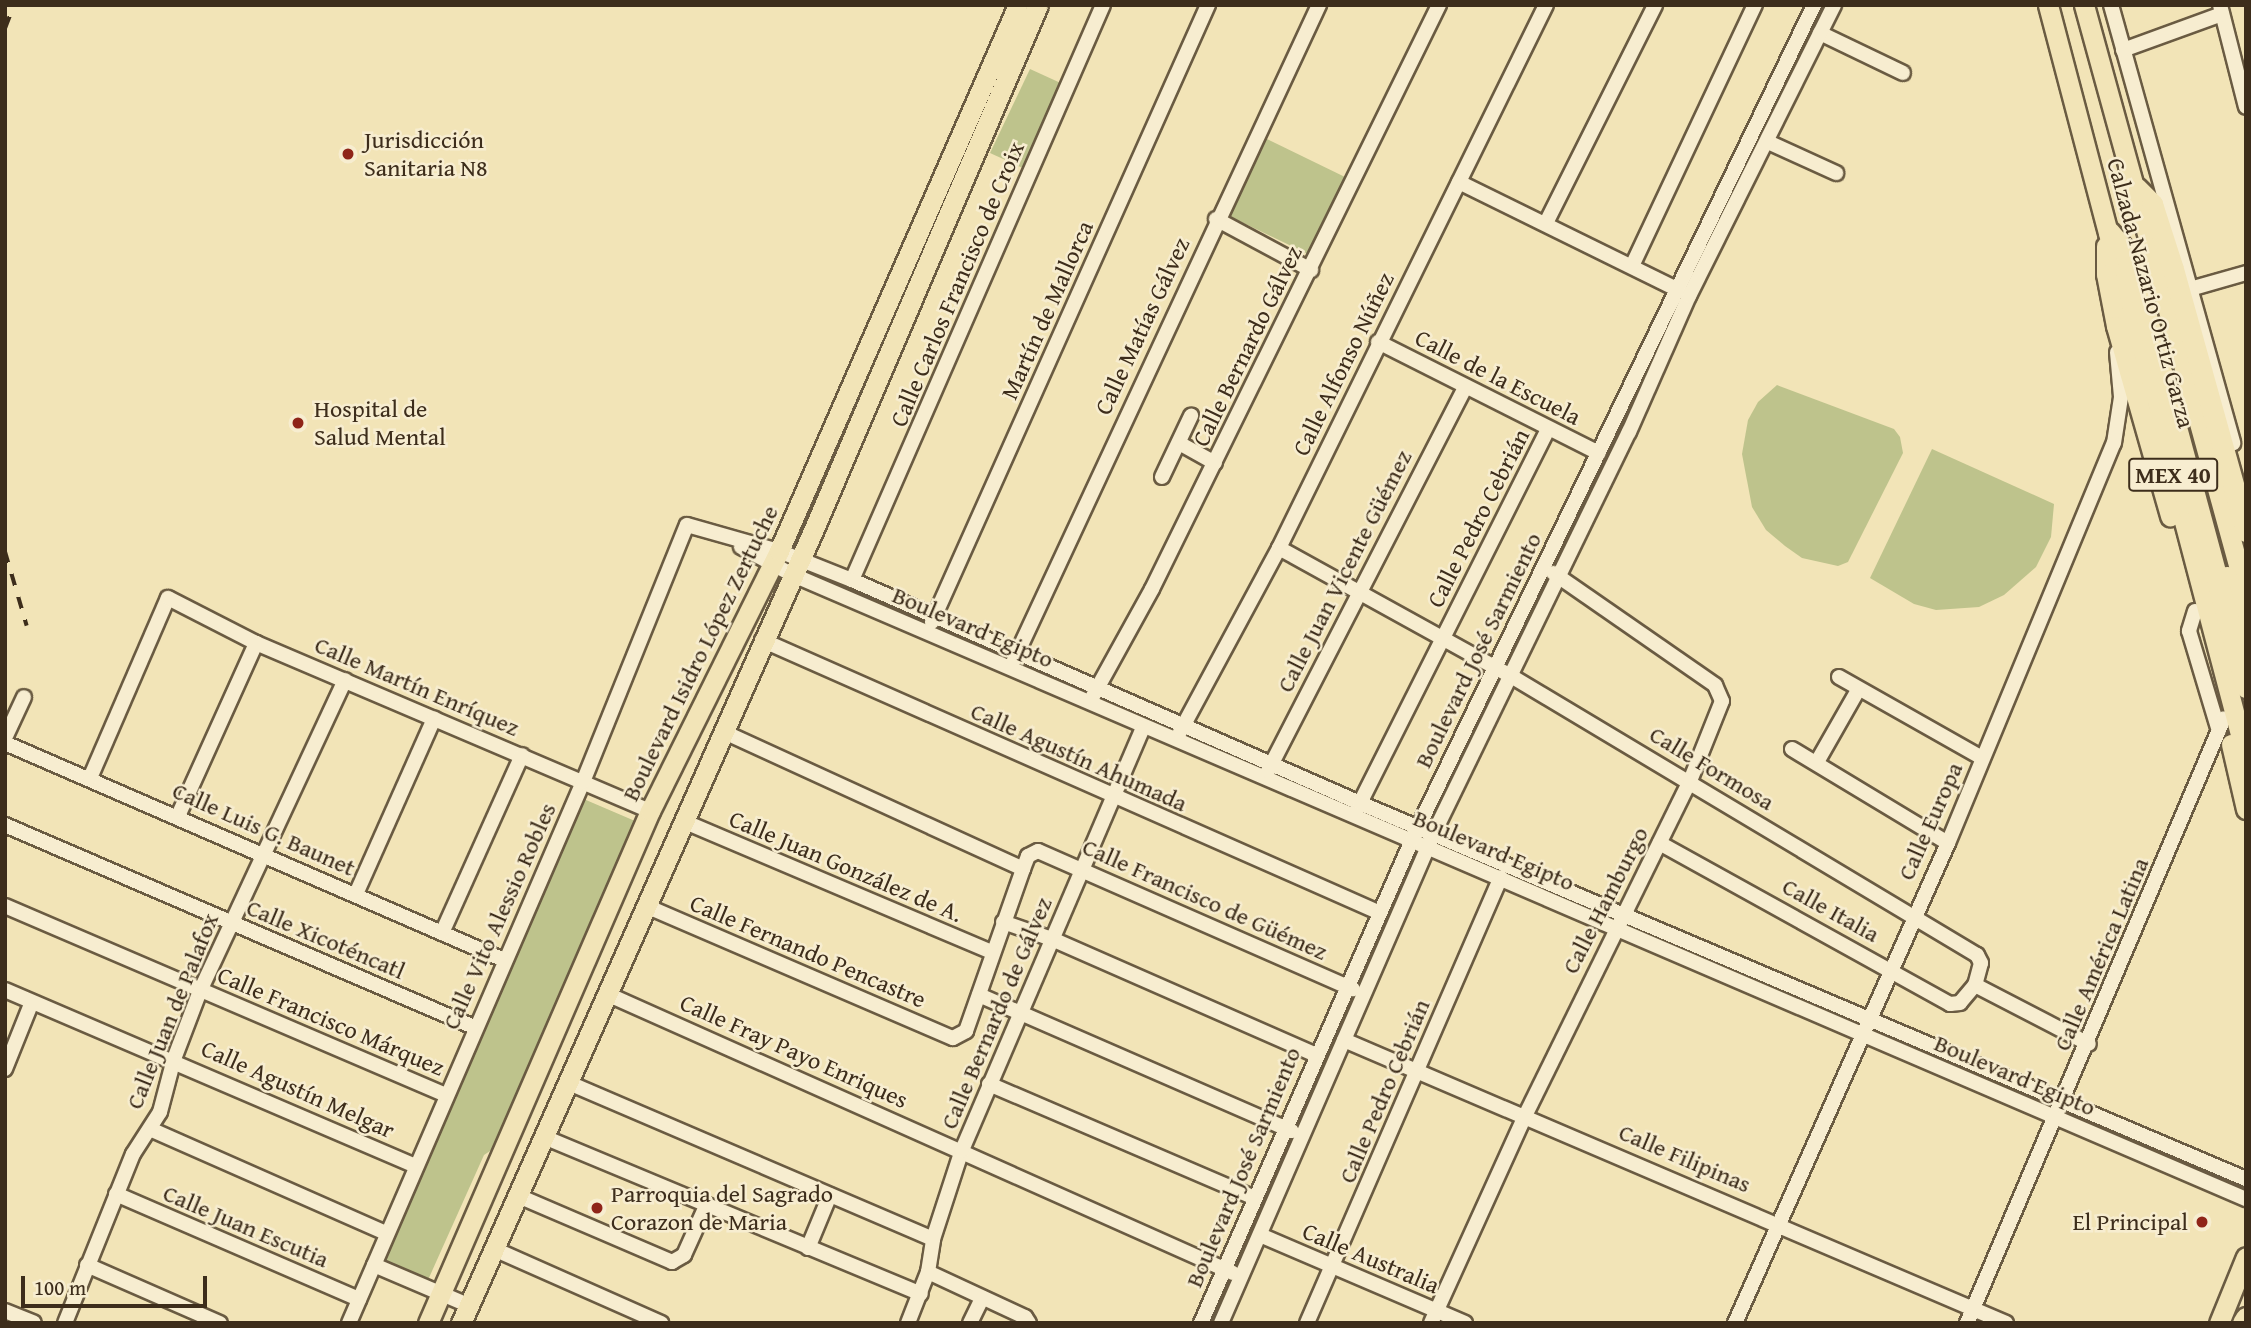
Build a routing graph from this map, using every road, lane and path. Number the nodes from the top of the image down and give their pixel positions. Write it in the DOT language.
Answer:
graph roads {
  1 [pos="1018,5"];
  2 [pos="1038,5"];
  3 [pos="1103,5"];
  4 [pos="1208,5"];
  5 [pos="1319,5"];
  6 [pos="1439,5"];
  7 [pos="1546,5"];
  8 [pos="1655,5"];
  9 [pos="1755,5"];
  10 [pos="1814,5"];
  11 [pos="1834,5"];
  12 [pos="2048,5"];
  13 [pos="2084,5"];
  14 [pos="2111,5"];
  15 [pos="2221,10"];
  16 [pos="1820,33"];
  17 [pos="2123,50"];
  18 [pos="1903,73"];
  19 [pos="2246,107"];
  20 [pos="1768,142"];
  21 [pos="1836,173"];
  22 [pos="1459,182"];
  23 [pos="2136,188"];
  24 [pos="1216,219"];
  25 [pos="1546,223"];
  26 [pos="2109,232"];
  27 [pos="1632,266"];
  28 [pos="1311,270"];
  29 [pos="2246,273"];
  30 [pos="1675,287"];
  31 [pos="2190,289"];
  32 [pos="1689,296"];
  33 [pos="2116,326"];
  34 [pos="1378,342"];
  35 [pos="1465,387"];
  36 [pos="1191,416"];
  37 [pos="1548,429"];
  38 [pos="2234,442"];
  39 [pos="1179,443"];
  40 [pos="1599,453"];
  41 [pos="1215,463"];
  42 [pos="1162,477"];
  43 [pos="687,525"];
  44 [pos="2246,531"];
  45 [pos="1279,548"];
  46 [pos="775,559"];
  47 [pos="795,566"];
  48 [pos="1544,568"];
  49 [pos="1559,576"];
  50 [pos="852,580"];
  51 [pos="1359,593"];
  52 [pos="2246,594"];
  53 [pos="934,616"];
  54 [pos="928,633"];
  55 [pos="1443,638"];
  56 [pos="762,640"];
  57 [pos="256,643"];
  58 [pos="2246,644"];
  59 [pos="1017,653"];
  60 [pos="1496,667"];
  61 [pos="1011,668"];
  62 [pos="1511,676"];
  63 [pos="1839,677"];
  64 [pos="345,680"];
  65 [pos="2246,687"];
  66 [pos="1098,689"];
  67 [pos="1858,690"];
  68 [pos="24,697"];
  69 [pos="1088,703"];
  70 [pos="434,719"];
  71 [pos="2222,724"];
  72 [pos="1143,727"];
  73 [pos="724,732"];
  74 [pos="1180,733"];
  75 [pos="5,740"];
  76 [pos="1792,749"];
  77 [pos="522,755"];
  78 [pos="2246,757"];
  79 [pos="1982,758"];
  80 [pos="1817,762"];
  81 [pos="1268,770"];
  82 [pos="90,778"];
  83 [pos="1690,781"];
  84 [pos="583,782"];
  85 [pos="1113,798"];
  86 [pos="1357,809"];
  87 [pos="2246,809"];
  88 [pos="650,811"];
  89 [pos="178,816"];
  90 [pos="684,821"];
  91 [pos="5,825"];
  92 [pos="1415,833"];
  93 [pos="1431,840"];
  94 [pos="1660,843"];
  95 [pos="1948,843"];
  96 [pos="262,855"];
  97 [pos="1026,862"];
  98 [pos="1082,868"];
  99 [pos="1501,877"];
  100 [pos="356,894"];
  101 [pos="5,906"];
  102 [pos="646,906"];
  103 [pos="1378,912"];
  104 [pos="1624,913"];
  105 [pos="1913,915"];
  106 [pos="1003,922"];
  107 [pos="231,924"];
  108 [pos="1616,927"];
  109 [pos="442,933"];
  110 [pos="1052,939"];
  111 [pos="991,951"];
  112 [pos="504,960"];
  113 [pos="1889,968"];
  114 [pos="1975,985"];
  115 [pos="1346,986"];
  116 [pos="5,990"];
  117 [pos="200,991"];
  118 [pos="607,994"];
  119 [pos="1364,994"];
  120 [pos="979,995"];
  121 [pos="32,1002"];
  122 [pos="1022,1013"];
  123 [pos="1868,1016"];
  124 [pos="474,1027"];
  125 [pos="1861,1034"];
  126 [pos="1345,1040"];
  127 [pos="2089,1044"];
  128 [pos="1316,1055"];
  129 [pos="174,1059"];
  130 [pos="5,1069"];
  131 [pos="1419,1070"];
  132 [pos="569,1083"];
  133 [pos="989,1084"];
  134 [pos="446,1095"];
  135 [pos="2064,1100"];
  136 [pos="1525,1116"];
  137 [pos="2057,1117"];
  138 [pos="1286,1128"];
  139 [pos="150,1129"];
  140 [pos="1302,1136"];
  141 [pos="544,1137"];
  142 [pos="962,1150"];
  143 [pos="416,1166"];
  144 [pos="2246,1179"];
  145 [pos="116,1194"];
  146 [pos="516,1195"];
  147 [pos="830,1195"];
  148 [pos="1255,1198"];
  149 [pos="2246,1199"];
  150 [pos="706,1206"];
  151 [pos="1778,1222"];
  152 [pos="386,1233"];
  153 [pos="1260,1235"];
  154 [pos="933,1239"];
  155 [pos="808,1248"];
  156 [pos="494,1249"];
  157 [pos="2246,1257"];
  158 [pos="87,1265"];
  159 [pos="374,1265"];
  160 [pos="1332,1267"];
  161 [pos="1224,1269"];
  162 [pos="928,1272"];
  163 [pos="1241,1276"];
  164 [pos="440,1293"];
  165 [pos="920,1294"];
  166 [pos="982,1298"];
  167 [pos="359,1299"];
  168 [pos="1973,1309"];
  169 [pos="5,1311"];
  170 [pos="465,1314"];
  171 [pos="1434,1317"];
  172 [pos="2246,1318"];
  173 [pos="1026,1320"];
  174 [pos="33,1323"];
  175 [pos="65,1323"];
  176 [pos="220,1323"];
  177 [pos="349,1323"];
  178 [pos="428,1323"];
  179 [pos="661,1323"];
  180 [pos="908,1323"];
  181 [pos="970,1323"];
  182 [pos="1200,1323"];
  183 [pos="1221,1323"];
  184 [pos="1307,1323"];
  185 [pos="1465,1323"];
  186 [pos="1735,1323"];
  187 [pos="1967,1323"];
  188 [pos="2006,1323"];
  189 [pos="2220,1323"];
  190 [pos="2243,1323"];
  1 -- 46 [label="main road, Boulevard Isidro López Zertuche"];
  2 -- 47 [label="main road, Boulevard Isidro López Zertuche"];
  3 -- 50 [label="street, Calle Carlos Francisco de Croix"];
  4 -- 53 [label="street, Martín de Mallorca"];
  5 -- 24 [label="street, Calle Matías Gálvez"];
  6 -- 28 [label="street, Calle Bernardo Gálvez"];
  7 -- 22 [label="street, Calle Alfonso Núñez"];
  8 -- 25 [label="street"];
  9 -- 27 [label="street"];
  10 -- 30 [label="street, Boulevard José Sarmiento"];
  11 -- 16 [label="street, Boulevard José Sarmiento"];
  12 -- 26 [label="main road, Calzada Nazario Ortiz Garza / MEX 40"];
  13 -- 23 [label="main road, Calzada Nazario Ortiz Garza / MEX 40"];
  14 -- 17 [label="street"];
  15 -- 17 [label="street"];
  15 -- 19 [label="street"];
  16 -- 18 [label="street"];
  16 -- 20 [label="street, Boulevard José Sarmiento"];
  17 -- 31 [label="street"];
  20 -- 21 [label="street"];
  20 -- 32 [label="street, Boulevard José Sarmiento"];
  22 -- 25 [label="street"];
  22 -- 34 [label="street, Calle Alfonso Núñez"];
  23 -- 38 [label="highway"];
  23 -- 52 [label="main road, Calzada Nazario Ortiz Garza / MEX 40"];
  23 -- 58 [label="main road"];
  24 -- 28 [label="street"];
  24 -- 59 [label="street, Calle Matías Gálvez"];
  25 -- 27 [label="street"];
  26 -- 33 [label="main road"];
  26 -- 65 [label="highway"];
  26 -- 78 [label="main road, Calzada Nazario Ortiz Garza / MEX 40"];
  27 -- 30 [label="street"];
  28 -- 41 [label="street, Calle Bernardo Gálvez"];
  29 -- 31 [label="street"];
  30 -- 32 [label="street"];
  30 -- 40 [label="street, Boulevard José Sarmiento"];
  31 -- 38 [label="street"];
  32 -- 49 [label="street, Boulevard José Sarmiento"];
  33 -- 71 [label="main road"];
  33 -- 79 [label="street, Calle Europa"];
  34 -- 35 [label="street, Calle de la Escuela"];
  34 -- 45 [label="street, Calle Alfonso Núñez"];
  35 -- 37 [label="street, Calle de la Escuela"];
  35 -- 51 [label="street, Calle Juan Vicente Güémez"];
  36 -- 39 [label="street"];
  37 -- 40 [label="street, Calle de la Escuela"];
  37 -- 55 [label="street, Calle Pedro Cebrián"];
  38 -- 44 [label="highway"];
  39 -- 41 [label="street"];
  39 -- 42 [label="street"];
  40 -- 48 [label="street, Boulevard José Sarmiento"];
  41 -- 66 [label="street, Calle Bernardo Gálvez"];
  43 -- 46 [label="street, Boulevard Egipto"];
  43 -- 84 [label="street, Calle Vito Alessio Robles"];
  45 -- 51 [label="street, Calle Formosa"];
  45 -- 74 [label="street, Calle Alfonso Núñez"];
  46 -- 47 [label="street, Boulevard Egipto"];
  46 -- 88 [label="main road, Boulevard Isidro López Zertuche"];
  47 -- 50 [label="street, Boulevard Egipto"];
  47 -- 54 [label="street, Boulevard Egipto"];
  47 -- 56 [label="main road, Boulevard Isidro López Zertuche"];
  48 -- 49 [label="street, Calle Hamburgo"];
  48 -- 60 [label="street, Boulevard José Sarmiento"];
  49 -- 62 [label="street, Boulevard José Sarmiento"];
  49 -- 83 [label="street, Calle Hamburgo"];
  50 -- 53 [label="street, Boulevard Egipto"];
  51 -- 55 [label="street, Calle Formosa"];
  51 -- 81 [label="street, Calle Juan Vicente Güémez"];
  53 -- 54 [label="street, Martín de Mallorca"];
  53 -- 59 [label="street, Boulevard Egipto"];
  54 -- 61 [label="street, Boulevard Egipto"];
  55 -- 60 [label="street, Calle Formosa"];
  55 -- 86 [label="street, Calle Pedro Cebrián"];
  56 -- 73 [label="main road, Boulevard Isidro López Zertuche"];
  56 -- 85 [label="street, Calle Agustín Ahumada"];
  57 -- 64 [label="street, Calle Martín Enríquez"];
  57 -- 82 [label="street, Calle Martín Enríquez"];
  57 -- 89 [label="street"];
  59 -- 61 [label="street, Calle Matías Gálvez"];
  59 -- 66 [label="street, Boulevard Egipto"];
  60 -- 62 [label="street, Calle Formosa"];
  60 -- 92 [label="street, Boulevard José Sarmiento"];
  61 -- 69 [label="street, Boulevard Egipto"];
  62 -- 83 [label="street, Calle Formosa"];
  62 -- 93 [label="street, Boulevard José Sarmiento"];
  63 -- 67 [label="street"];
  64 -- 70 [label="street, Calle Martín Enríquez"];
  64 -- 96 [label="street, Calle Juan de Palafox"];
  66 -- 69 [label="street, Calle Bernardo Gálvez"];
  66 -- 74 [label="street, Boulevard Egipto"];
  67 -- 79 [label="street"];
  67 -- 80 [label="street"];
  68 -- 75 [label="street"];
  69 -- 72 [label="street, Boulevard Egipto"];
  70 -- 77 [label="street, Calle Martín Enríquez"];
  70 -- 100 [label="street"];
  71 -- 87 [label="main road"];
  71 -- 127 [label="street, Calle América Latina"];
  72 -- 74 [label="street, Boulevard Egipto"];
  72 -- 85 [label="street, Calle Bernardo de Gálvez"];
  73 -- 90 [label="main road, Boulevard Isidro López Zertuche"];
  73 -- 97 [label="street, Calle Francisco de Güémez"];
  74 -- 81 [label="street, Boulevard Egipto"];
  75 -- 82 [label="street, Calle Luis G. Baunet"];
  76 -- 80 [label="street"];
  77 -- 84 [label="street, Calle Martín Enríquez"];
  77 -- 109 [label="street"];
  79 -- 95 [label="street, Calle Europa"];
  80 -- 95 [label="street"];
  81 -- 86 [label="street, Boulevard Egipto"];
  82 -- 89 [label="street, Calle Luis G. Baunet"];
  83 -- 94 [label="street, Calle Hamburgo"];
  83 -- 105 [label="street, Calle Formosa"];
  84 -- 88 [label="street, Calle Martín Enríquez"];
  84 -- 112 [label="street, Calle Vito Alessio Robles"];
  85 -- 98 [label="street, Calle Bernardo de Gálvez"];
  85 -- 103 [label="street, Calle Agustín Ahumada"];
  86 -- 92 [label="street, Boulevard Egipto"];
  88 -- 164 [label="main road, Boulevard Isidro López Zertuche"];
  89 -- 96 [label="street, Calle Luis G. Baunet"];
  90 -- 102 [label="main road, Boulevard Isidro López Zertuche"];
  90 -- 111 [label="street, Calle Juan González de A."];
  91 -- 107 [label="street, Calle Xicoténcatl"];
  92 -- 93 [label="street, Boulevard Egipto"];
  92 -- 103 [label="street, Boulevard José Sarmiento"];
  93 -- 99 [label="street, Boulevard Egipto"];
  93 -- 104 [label="street, Boulevard Egipto"];
  93 -- 119 [label="street, Boulevard José Sarmiento"];
  94 -- 104 [label="street, Calle Hamburgo"];
  94 -- 113 [label="street, Calle Italia"];
  95 -- 105 [label="street, Calle Europa"];
  96 -- 100 [label="street, Calle Luis G. Baunet"];
  96 -- 107 [label="street, Calle Juan de Palafox"];
  97 -- 98 [label="street, Calle Francisco de Güémez"];
  97 -- 106 [label="street"];
  98 -- 110 [label="street, Calle Bernardo de Gálvez"];
  98 -- 115 [label="street, Calle Francisco de Güémez"];
  99 -- 108 [label="street, Boulevard Egipto"];
  99 -- 131 [label="street, Calle Pedro Cebrián"];
  100 -- 109 [label="street, Calle Luis G. Baunet"];
  101 -- 117 [label="street, Calle Francisco Márquez"];
  102 -- 118 [label="main road, Boulevard Isidro López Zertuche"];
  102 -- 120 [label="street, Calle Fernando Pencastre"];
  103 -- 115 [label="street, Boulevard José Sarmiento"];
  104 -- 108 [label="street, Calle Hamburgo"];
  104 -- 123 [label="street, Boulevard Egipto"];
  105 -- 113 [label="street, Calle Europa"];
  105 -- 114 [label="street, Calle Formosa"];
  106 -- 110 [label="street"];
  106 -- 111 [label="street"];
  107 -- 117 [label="street, Calle Juan de Palafox"];
  107 -- 124 [label="street, Calle Xicoténcatl"];
  108 -- 125 [label="street, Boulevard Egipto"];
  108 -- 136 [label="street, Calle Hamburgo"];
  109 -- 112 [label="street, Calle Luis G. Baunet"];
  110 -- 122 [label="street, Calle Bernardo de Gálvez"];
  110 -- 128 [label="street"];
  111 -- 120 [label="street"];
  112 -- 124 [label="street, Calle Vito Alessio Robles"];
  113 -- 114 [label="street, Calle Italia"];
  113 -- 123 [label="street, Calle Europa"];
  114 -- 127 [label="street"];
  115 -- 119 [label="street, Calle Francisco de Güémez"];
  115 -- 128 [label="street, Boulevard José Sarmiento"];
  116 -- 121 [label="street, Calle Agustín Melgar"];
  117 -- 129 [label="street, Calle Juan de Palafox"];
  117 -- 134 [label="street, Calle Francisco Márquez"];
  118 -- 132 [label="main road, Boulevard Isidro López Zertuche"];
  118 -- 142 [label="street, Calle Fray Payo Enriques"];
  119 -- 126 [label="street, Boulevard José Sarmiento"];
  120 -- 122 [label="street"];
  121 -- 129 [label="street, Calle Agustín Melgar"];
  121 -- 130 [label="street"];
  122 -- 133 [label="street, Calle Bernardo de Gálvez"];
  122 -- 138 [label="street"];
  123 -- 125 [label="street, Calle Europa"];
  123 -- 135 [label="street, Boulevard Egipto"];
  124 -- 134 [label="street, Calle Vito Alessio Robles"];
  125 -- 137 [label="street, Boulevard Egipto"];
  125 -- 151 [label="street, Calle Europa"];
  126 -- 131 [label="street, Calle Filipinas"];
  126 -- 140 [label="street, Boulevard José Sarmiento"];
  127 -- 135 [label="street, Calle América Latina"];
  128 -- 138 [label="street, Boulevard José Sarmiento"];
  129 -- 139 [label="street, Calle Juan de Palafox"];
  129 -- 143 [label="street, Calle Agustín Melgar"];
  131 -- 136 [label="street, Calle Filipinas"];
  131 -- 160 [label="street, Calle Pedro Cebrián"];
  132 -- 141 [label="main road, Boulevard Isidro López Zertuche"];
  132 -- 147 [label="street"];
  133 -- 142 [label="street, Calle Bernardo de Gálvez"];
  133 -- 148 [label="street"];
  134 -- 143 [label="street, Calle Vito Alessio Robles"];
  135 -- 137 [label="street, Calle América Latina"];
  135 -- 144 [label="street, Boulevard Egipto"];
  136 -- 151 [label="street, Calle Filipinas"];
  136 -- 171 [label="street, Calle Hamburgo"];
  137 -- 149 [label="street, Boulevard Egipto"];
  137 -- 168 [label="street, Calle América Latina"];
  138 -- 140 [label="street"];
  138 -- 148 [label="street, Boulevard José Sarmiento"];
  139 -- 145 [label="street, Calle Juan de Palafox"];
  139 -- 152 [label="street"];
  140 -- 153 [label="street, Boulevard José Sarmiento"];
  141 -- 146 [label="main road, Boulevard Isidro López Zertuche"];
  141 -- 150 [label="street"];
  142 -- 154 [label="street, Calle Bernardo de Gálvez"];
  142 -- 161 [label="street, Calle Fray Payo Enriques"];
  143 -- 152 [label="street, Calle Vito Alessio Robles"];
  145 -- 158 [label="street, Calle Juan de Palafox"];
  145 -- 167 [label="street, Calle Juan Escutia"];
  146 -- 150 [label="street"];
  146 -- 156 [label="main road, Boulevard Isidro López Zertuche"];
  147 -- 154 [label="street"];
  147 -- 155 [label="street"];
  148 -- 161 [label="street, Boulevard José Sarmiento"];
  150 -- 155 [label="street"];
  151 -- 168 [label="street, Calle Filipinas"];
  151 -- 186 [label="street, Calle Europa"];
  152 -- 159 [label="street, Calle Vito Alessio Robles"];
  153 -- 160 [label="street, Calle Australia"];
  153 -- 163 [label="street, Boulevard José Sarmiento"];
  154 -- 162 [label="street, Calle Bernardo de Gálvez"];
  155 -- 165 [label="street"];
  156 -- 170 [label="main road, Boulevard Isidro López Zertuche"];
  156 -- 179 [label="street"];
  157 -- 189 [label="main road"];
  158 -- 175 [label="street, Calle Juan de Palafox"];
  158 -- 176 [label="street"];
  159 -- 164 [label="street"];
  159 -- 167 [label="street, Calle Vito Alessio Robles"];
  160 -- 171 [label="street, Calle Australia"];
  160 -- 184 [label="street, Calle Pedro Cebrián"];
  161 -- 163 [label="street, Calle Fray Payo Enriques"];
  161 -- 182 [label="street, Boulevard José Sarmiento"];
  162 -- 165 [label="street, Calle Bernardo de Gálvez"];
  162 -- 166 [label="street"];
  163 -- 183 [label="street, Boulevard José Sarmiento"];
  164 -- 170 [label="street"];
  164 -- 178 [label="main road, Boulevard Isidro López Zertuche"];
  165 -- 180 [label="street, Calle Bernardo de Gálvez"];
  166 -- 173 [label="street"];
  166 -- 181 [label="street"];
  167 -- 177 [label="street, Calle Vito Alessio Robles"];
  168 -- 187 [label="street, Calle América Latina"];
  168 -- 188 [label="street, Calle Filipinas"];
  169 -- 174 [label="street"];
  171 -- 185 [label="street, Calle Australia"];
  172 -- 190 [label="highway"];
}
